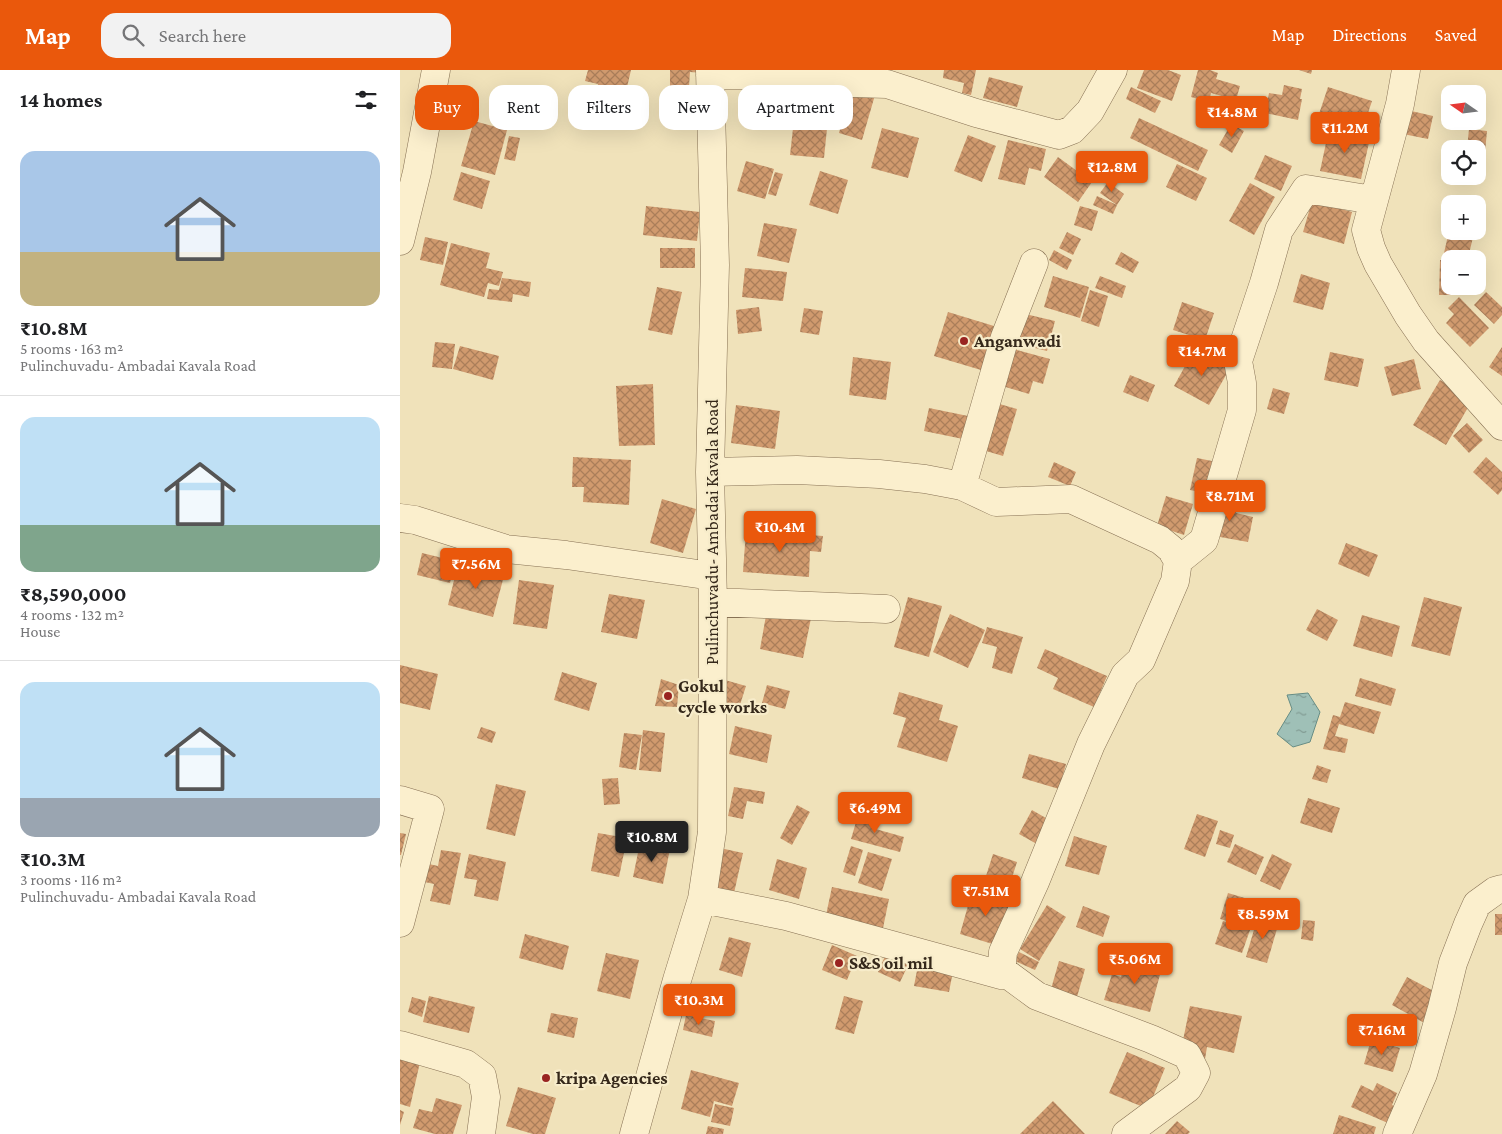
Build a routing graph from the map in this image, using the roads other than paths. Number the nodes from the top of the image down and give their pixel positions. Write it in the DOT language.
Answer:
graph roads {
  1 [pos="436,70"];
  2 [pos="1113,70"];
  3 [pos="1406,70"];
  4 [pos="710,72"];
  5 [pos="1373,200"];
  6 [pos="400,242"];
  7 [pos="1034,263"];
  8 [pos="1502,426"];
  9 [pos="710,472"];
  10 [pos="962,486"];
  11 [pos="400,518"];
  12 [pos="1178,561"];
  13 [pos="713,589"];
  14 [pos="886,610"];
  15 [pos="400,800"];
  16 [pos="1502,889"];
  17 [pos="702,899"];
  18 [pos="400,923"];
  19 [pos="1001,975"];
  20 [pos="400,1045"];
  21 [pos="480,1134"];
  22 [pos="634,1134"];
  23 [pos="1126,1134"];
  24 [pos="1398,1134"];
  1 -- 6 [label="street"];
  2 -- 4 [label="street"];
  3 -- 5 [label="street"];
  4 -- 9 [label="street, Pulinchuvadu- Ambadai Kavala Road"];
  5 -- 8 [label="street"];
  5 -- 12 [label="street"];
  7 -- 10 [label="street"];
  9 -- 10 [label="street"];
  9 -- 13 [label="street, Pulinchuvadu- Ambadai Kavala Road"];
  10 -- 12 [label="street"];
  11 -- 13 [label="street"];
  12 -- 19 [label="street"];
  13 -- 14 [label="street"];
  13 -- 17 [label="street, Pulinchuvadu- Ambadai Kavala Road"];
  15 -- 18 [label="street"];
  16 -- 24 [label="street"];
  17 -- 19 [label="street"];
  17 -- 22 [label="street, Pulinchuvadu- Ambadai Kavala Road"];
  19 -- 23 [label="street"];
  20 -- 21 [label="street"];
}
